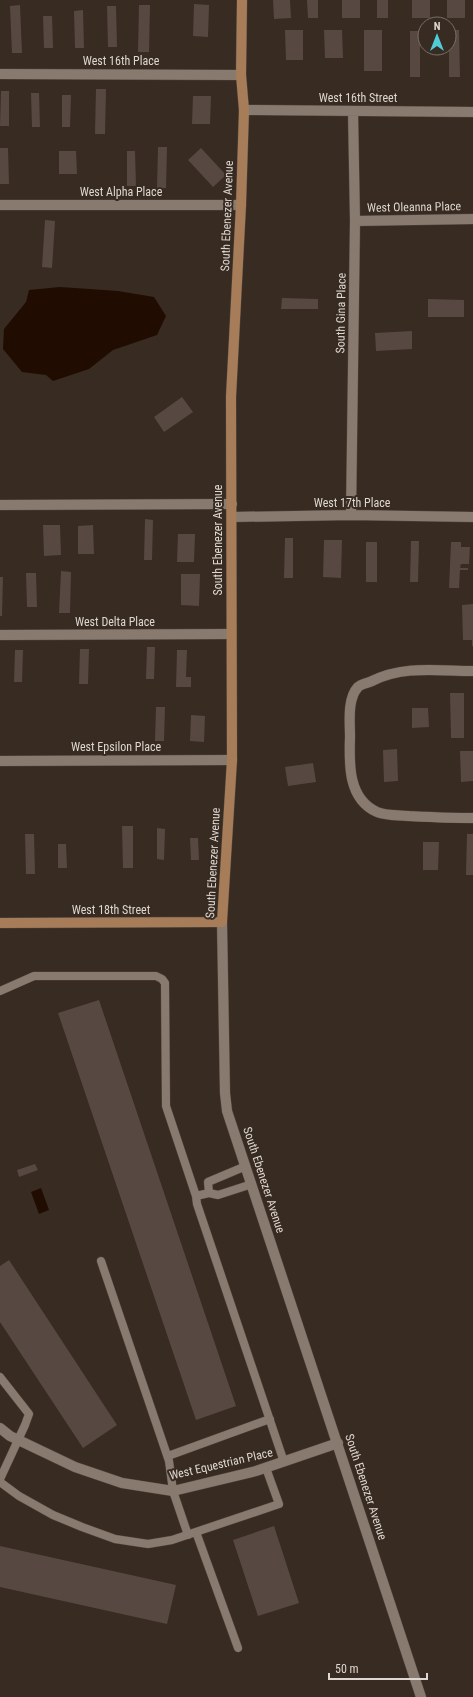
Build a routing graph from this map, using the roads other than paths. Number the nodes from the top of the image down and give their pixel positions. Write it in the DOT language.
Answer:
graph roads {
  1 [pos="242,0"];
  2 [pos="0,74"];
  3 [pos="241,75"];
  4 [pos="244,110"];
  5 [pos="353,111"];
  6 [pos="473,112"];
  7 [pos="0,205"];
  8 [pos="241,205"];
  9 [pos="473,219"];
  10 [pos="355,221"];
  11 [pos="232,504"];
  12 [pos="0,505"];
  13 [pos="351,515"];
  14 [pos="232,517"];
  15 [pos="473,517"];
  16 [pos="231,634"];
  17 [pos="0,636"];
  18 [pos="473,671"];
  19 [pos="232,760"];
  20 [pos="0,761"];
  21 [pos="473,818"];
  22 [pos="222,922"];
  23 [pos="0,923"];
  24 [pos="0,991"];
  25 [pos="246,1166"];
  26 [pos="252,1184"];
  27 [pos="209,1193"];
  28 [pos="196,1196"];
  29 [pos="101,1261"];
  30 [pos="0,1377"];
  31 [pos="270,1419"];
  32 [pos="0,1428"];
  33 [pos="18,1440"];
  34 [pos="338,1443"];
  35 [pos="168,1456"];
  36 [pos="284,1462"];
  37 [pos="266,1468"];
  38 [pos="0,1481"];
  39 [pos="173,1491"];
  40 [pos="196,1532"];
  41 [pos="188,1535"];
  42 [pos="238,1648"];
  43 [pos="421,1697"];
  1 -- 3 [label="street, South Ebenezer Avenue"];
  2 -- 3 [label="street, West 16th Place"];
  3 -- 4 [label="street, South Ebenezer Avenue"];
  4 -- 5 [label="street, West 16th Street"];
  4 -- 8 [label="street, South Ebenezer Avenue"];
  5 -- 6 [label="street, West 16th Street"];
  5 -- 10 [label="street, South Gina Place"];
  7 -- 8 [label="street, West Alpha Place"];
  8 -- 11 [label="street, South Ebenezer Avenue"];
  9 -- 10 [label="street, West Oleanna Place"];
  10 -- 13 [label="street, South Gina Place"];
  11 -- 12 [label="street"];
  11 -- 14 [label="street, South Ebenezer Avenue"];
  13 -- 14 [label="street, West 17th Place"];
  13 -- 15 [label="street, West 17th Place"];
  14 -- 16 [label="street, South Ebenezer Avenue"];
  16 -- 17 [label="street, West Delta Place"];
  16 -- 19 [label="street, South Ebenezer Avenue"];
  18 -- 21 [label="street"];
  19 -- 20 [label="street, West Epsilon Place"];
  19 -- 22 [label="street, South Ebenezer Avenue"];
  22 -- 23 [label="street, West 18th Street"];
  22 -- 25 [label="street, South Ebenezer Avenue"];
  24 -- 28 [label="lane"];
  25 -- 26 [label="street, South Ebenezer Avenue"];
  25 -- 27 [label="lane"];
  26 -- 27 [label="lane"];
  26 -- 34 [label="street, South Ebenezer Avenue"];
  27 -- 28 [label="lane"];
  28 -- 31 [label="lane"];
  29 -- 35 [label="lane"];
  30 -- 33 [label="lane"];
  31 -- 35 [label="lane"];
  31 -- 36 [label="lane"];
  32 -- 33 [label="street, West Equestrian Place"];
  33 -- 38 [label="lane"];
  33 -- 39 [label="street, West Equestrian Place"];
  34 -- 36 [label="street, West Equestrian Place"];
  34 -- 43 [label="street, South Ebenezer Avenue"];
  35 -- 39 [label="lane"];
  36 -- 37 [label="street, West Equestrian Place"];
  37 -- 39 [label="street, West Equestrian Place"];
  37 -- 40 [label="lane"];
  38 -- 41 [label="lane"];
  39 -- 41 [label="lane"];
  40 -- 41 [label="lane"];
  40 -- 42 [label="lane"];
}
